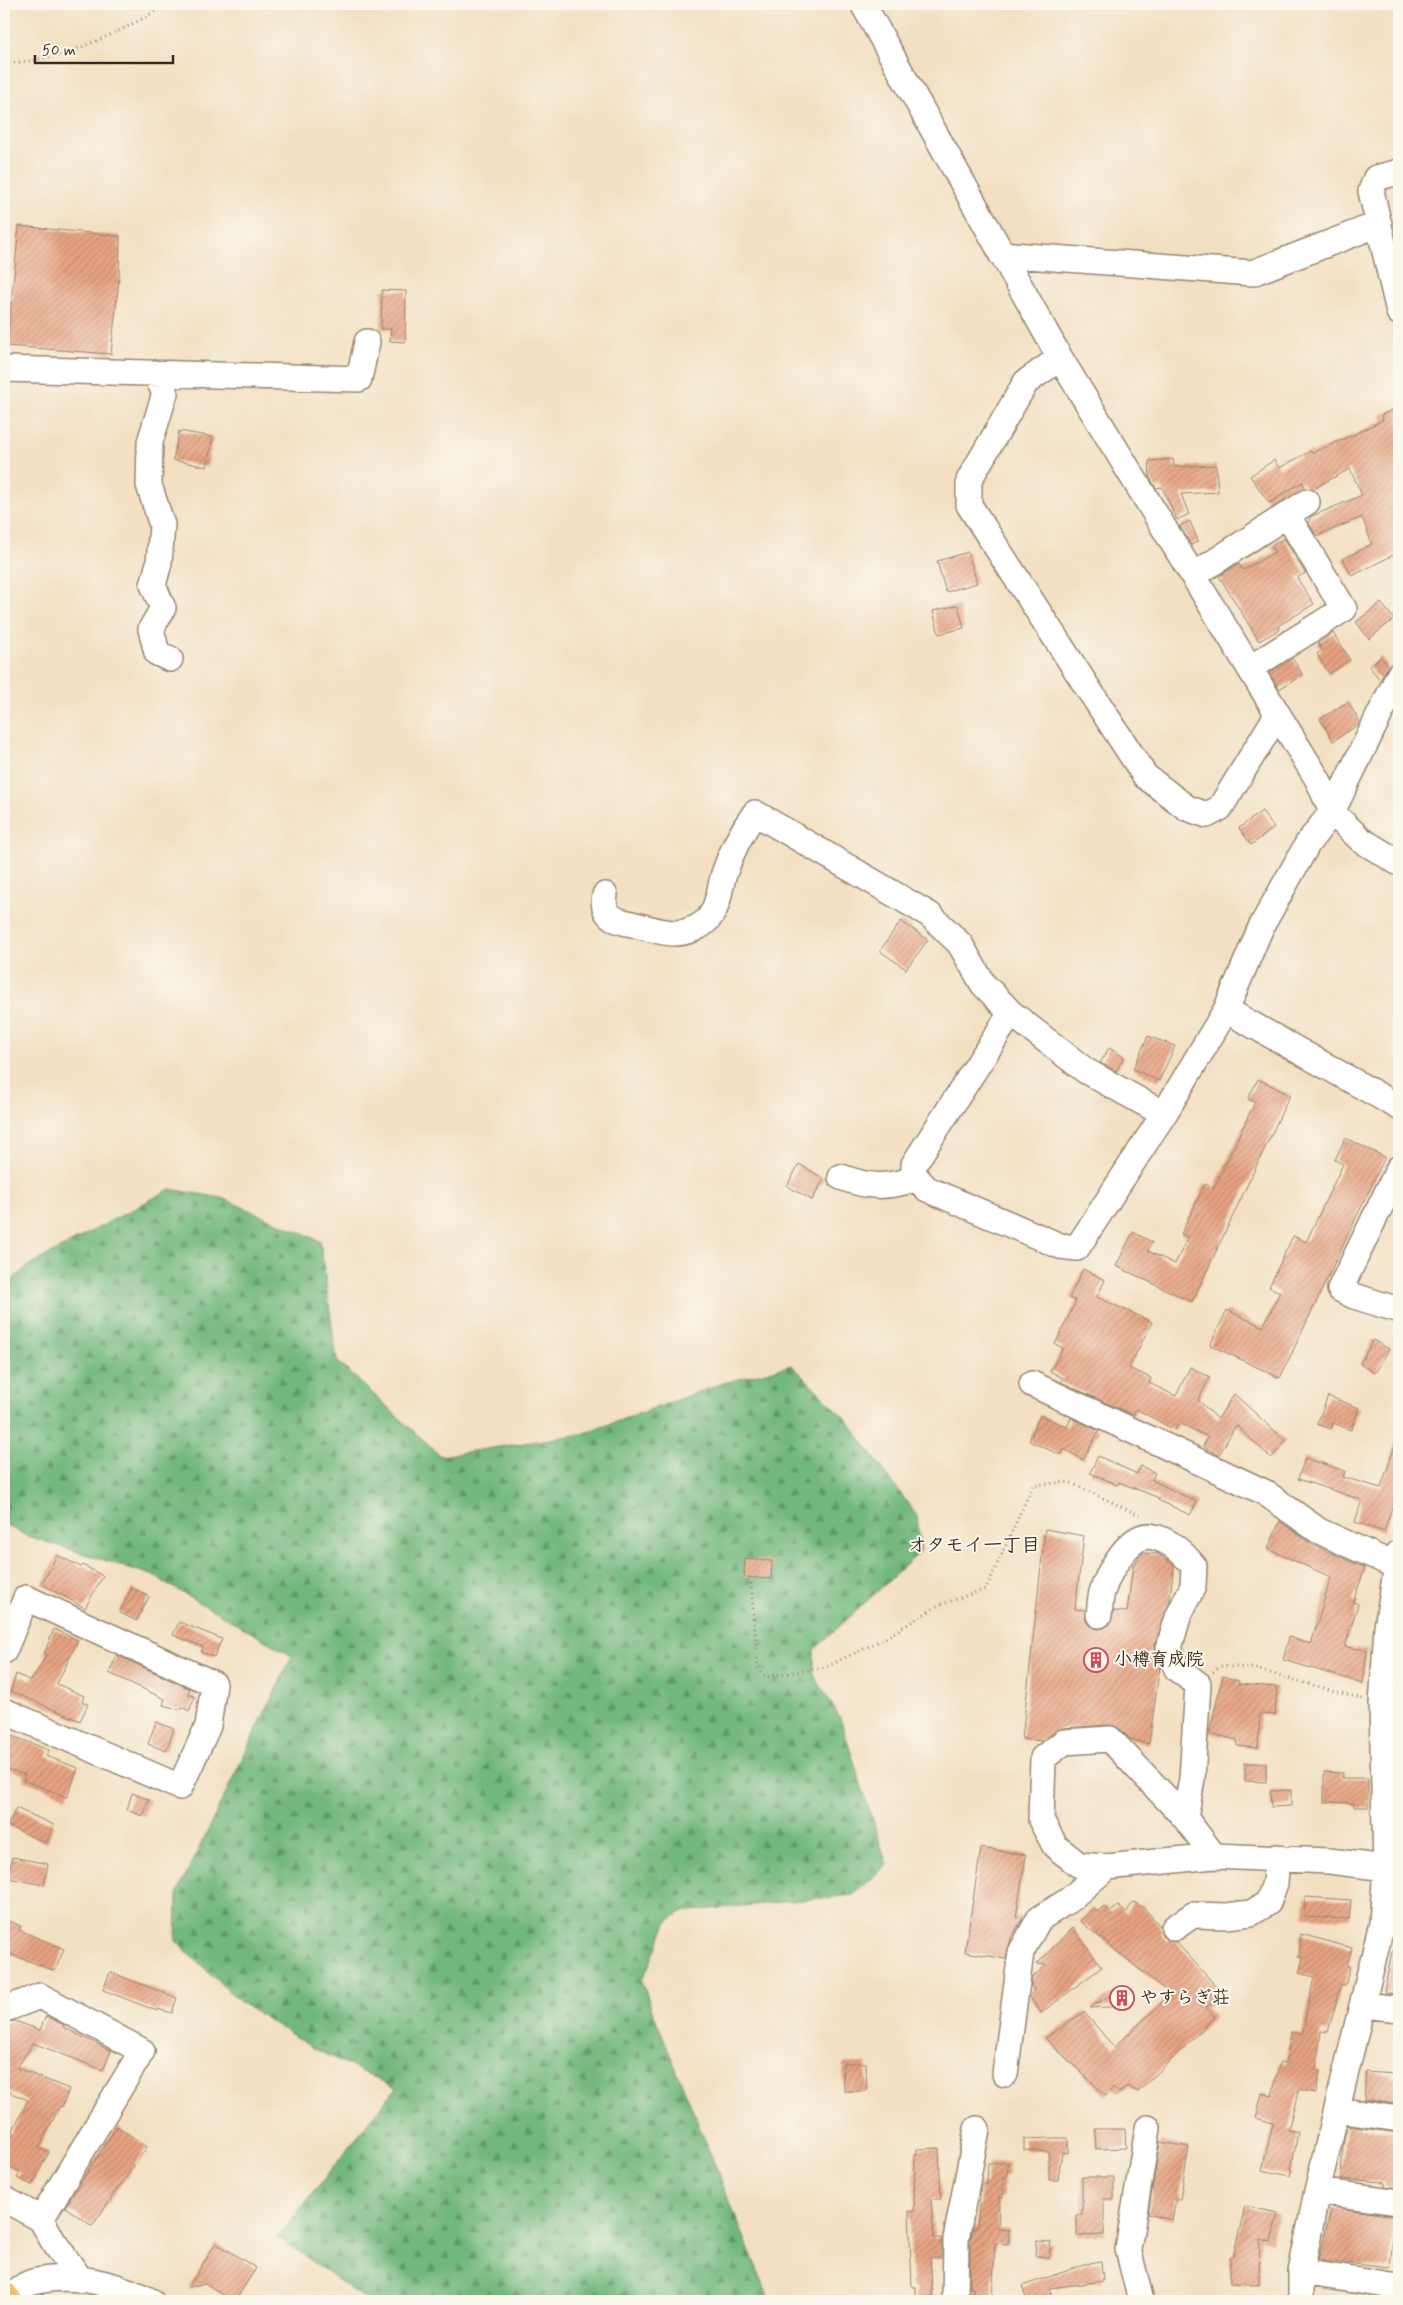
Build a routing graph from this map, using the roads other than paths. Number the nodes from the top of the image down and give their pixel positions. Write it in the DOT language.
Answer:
graph roads {
  1 [pos="863,4"];
  2 [pos="1399,172"];
  3 [pos="1380,224"];
  4 [pos="1000,254"];
  5 [pos="1399,312"];
  6 [pos="366,342"];
  7 [pos="1060,358"];
  8 [pos="4,369"];
  9 [pos="155,373"];
  10 [pos="1194,575"];
  11 [pos="170,660"];
  12 [pos="1250,668"];
  13 [pos="1399,675"];
  14 [pos="1278,714"];
  15 [pos="1332,812"];
  16 [pos="1399,863"];
  17 [pos="606,895"];
  18 [pos="1226,1010"];
  19 [pos="1012,1013"];
  20 [pos="1399,1107"];
  21 [pos="1164,1114"];
  22 [pos="1399,1168"];
  23 [pos="841,1177"];
  24 [pos="917,1178"];
  25 [pos="1399,1310"];
  26 [pos="1032,1384"];
  27 [pos="1397,1559"];
  28 [pos="1098,1615"];
  29 [pos="1393,1629"];
  30 [pos="4,1651"];
  31 [pos="1391,1708"];
  32 [pos="4,1711"];
  33 [pos="1185,1818"];
  34 [pos="1214,1856"];
  35 [pos="1277,1857"];
  36 [pos="1108,1867"];
  37 [pos="1386,1868"];
  38 [pos="1174,1928"];
  39 [pos="1364,2005"];
  40 [pos="4,2007"];
  41 [pos="1399,2009"];
  42 [pos="1005,2074"];
  43 [pos="1338,2110"];
  44 [pos="1399,2119"];
  45 [pos="1148,2128"];
  46 [pos="977,2129"];
  47 [pos="1317,2191"];
  48 [pos="4,2199"];
  49 [pos="1399,2202"];
  50 [pos="41,2219"];
  51 [pos="1301,2272"];
  52 [pos="81,2280"];
  53 [pos="1399,2287"];
  54 [pos="5,2299"];
  55 [pos="151,2301"];
  56 [pos="955,2301"];
  57 [pos="1141,2301"];
  58 [pos="1301,2301"];
  1 -- 4 [label="street"];
  2 -- 3 [label="street"];
  3 -- 4 [label="street"];
  3 -- 5 [label="street"];
  4 -- 7 [label="street"];
  6 -- 9 [label="street"];
  7 -- 10 [label="street"];
  7 -- 14 [label="street"];
  8 -- 9 [label="street"];
  9 -- 11 [label="street"];
  10 -- 12 [label="street"];
  10 -- 12 [label="street"];
  12 -- 14 [label="street"];
  13 -- 15 [label="street"];
  14 -- 15 [label="street"];
  15 -- 16 [label="street"];
  15 -- 18 [label="street"];
  17 -- 19 [label="street"];
  18 -- 20 [label="street"];
  18 -- 21 [label="street"];
  19 -- 21 [label="street"];
  19 -- 24 [label="street"];
  21 -- 24 [label="street"];
  22 -- 25 [label="street"];
  23 -- 24 [label="street"];
  26 -- 27 [label="street"];
  27 -- 29 [label="street"];
  28 -- 33 [label="street"];
  29 -- 31 [label="street"];
  30 -- 32 [label="street"];
  31 -- 37 [label="street"];
  33 -- 34 [label="street"];
  33 -- 36 [label="street"];
  34 -- 35 [label="street"];
  34 -- 36 [label="street"];
  35 -- 37 [label="street"];
  35 -- 38 [label="street"];
  36 -- 42 [label="street"];
  37 -- 39 [label="street"];
  39 -- 41 [label="street"];
  39 -- 43 [label="street"];
  40 -- 50 [label="street"];
  43 -- 44 [label="street"];
  43 -- 47 [label="street"];
  45 -- 57 [label="street"];
  46 -- 56 [label="street"];
  47 -- 49 [label="street"];
  47 -- 51 [label="street"];
  48 -- 50 [label="street"];
  50 -- 52 [label="street"];
  51 -- 53 [label="street"];
  51 -- 58 [label="street"];
  52 -- 54 [label="street"];
  52 -- 55 [label="street"];
}
